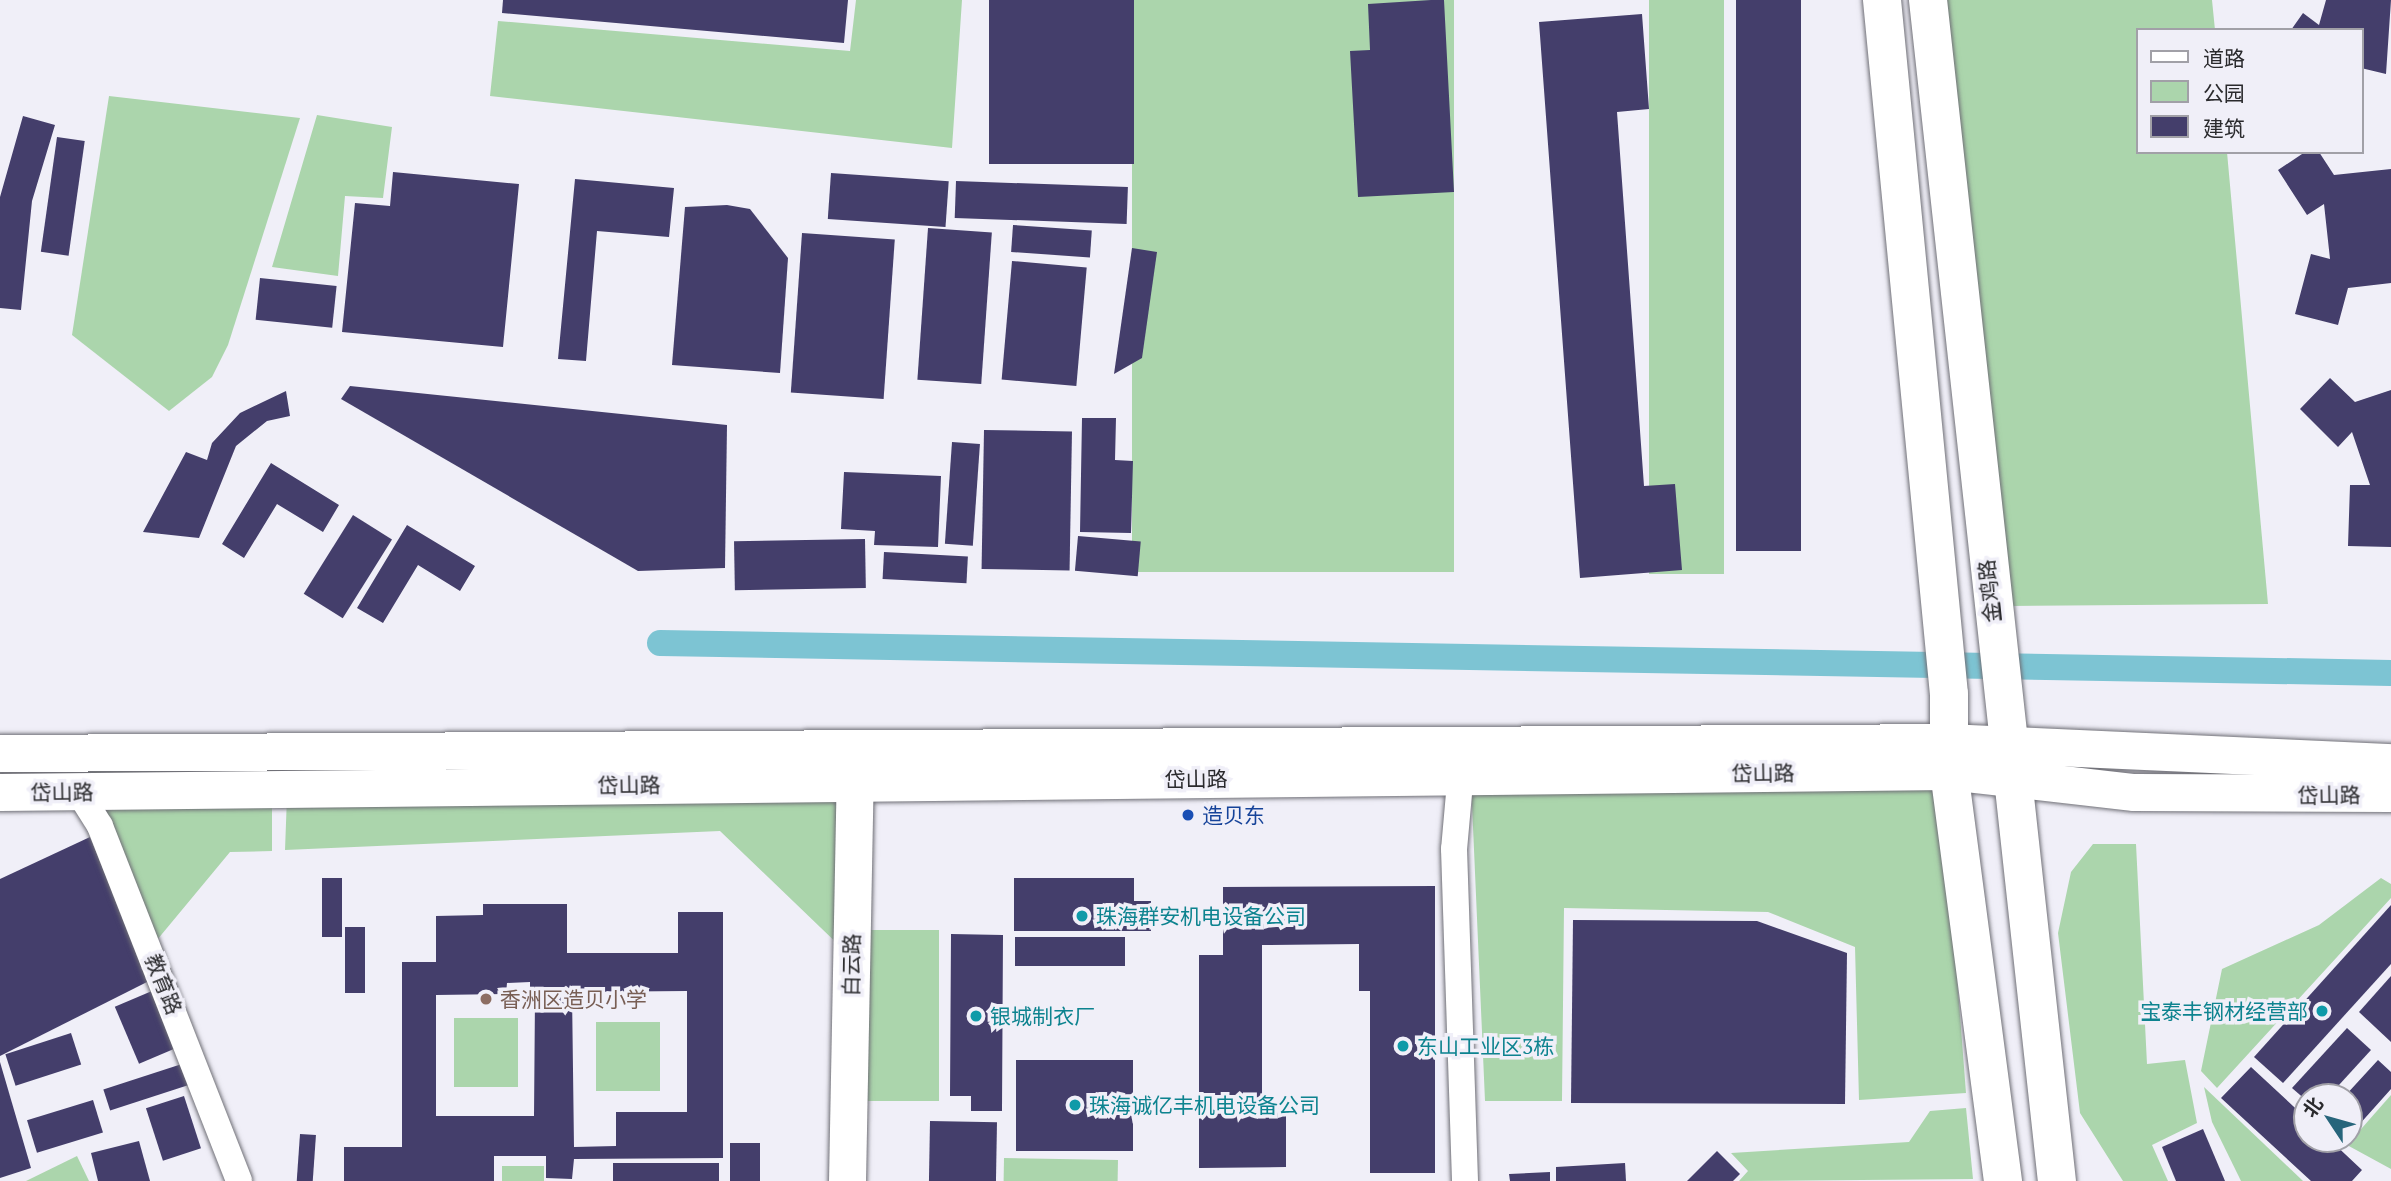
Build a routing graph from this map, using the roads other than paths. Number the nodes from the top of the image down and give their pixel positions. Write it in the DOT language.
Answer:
graph roads {
  1 [pos="1882,0"];
  2 [pos="1928,0"];
  3 [pos="0,753"];
  4 [pos="1948,757"];
  5 [pos="1462,761"];
  6 [pos="2009,762"];
  7 [pos="2391,762"];
  8 [pos="855,766"];
  9 [pos="78,791"];
  10 [pos="0,792"];
  11 [pos="2391,793"];
  12 [pos="239,1181"];
  13 [pos="848,1181"];
  14 [pos="1465,1181"];
  15 [pos="2003,1181"];
  16 [pos="2057,1181"];
  1 -- 4 [label="main road"];
  2 -- 6 [label="main road, 金鸡路"];
  3 -- 8 [label="street, 岱山路"];
  4 -- 5 [label="street, 岱山路"];
  4 -- 6 [label="street, 岱山路"];
  4 -- 15 [label="main road"];
  5 -- 8 [label="street, 岱山路"];
  5 -- 14 [label="street"];
  6 -- 7 [label="street, 岱山路"];
  6 -- 11 [label="street, 岱山路"];
  6 -- 16 [label="main road, 金鸡路"];
  8 -- 9 [label="street, 岱山路"];
  8 -- 13 [label="street, 白云路"];
  9 -- 10 [label="street, 岱山路"];
  9 -- 12 [label="street, 教育路"];
}
